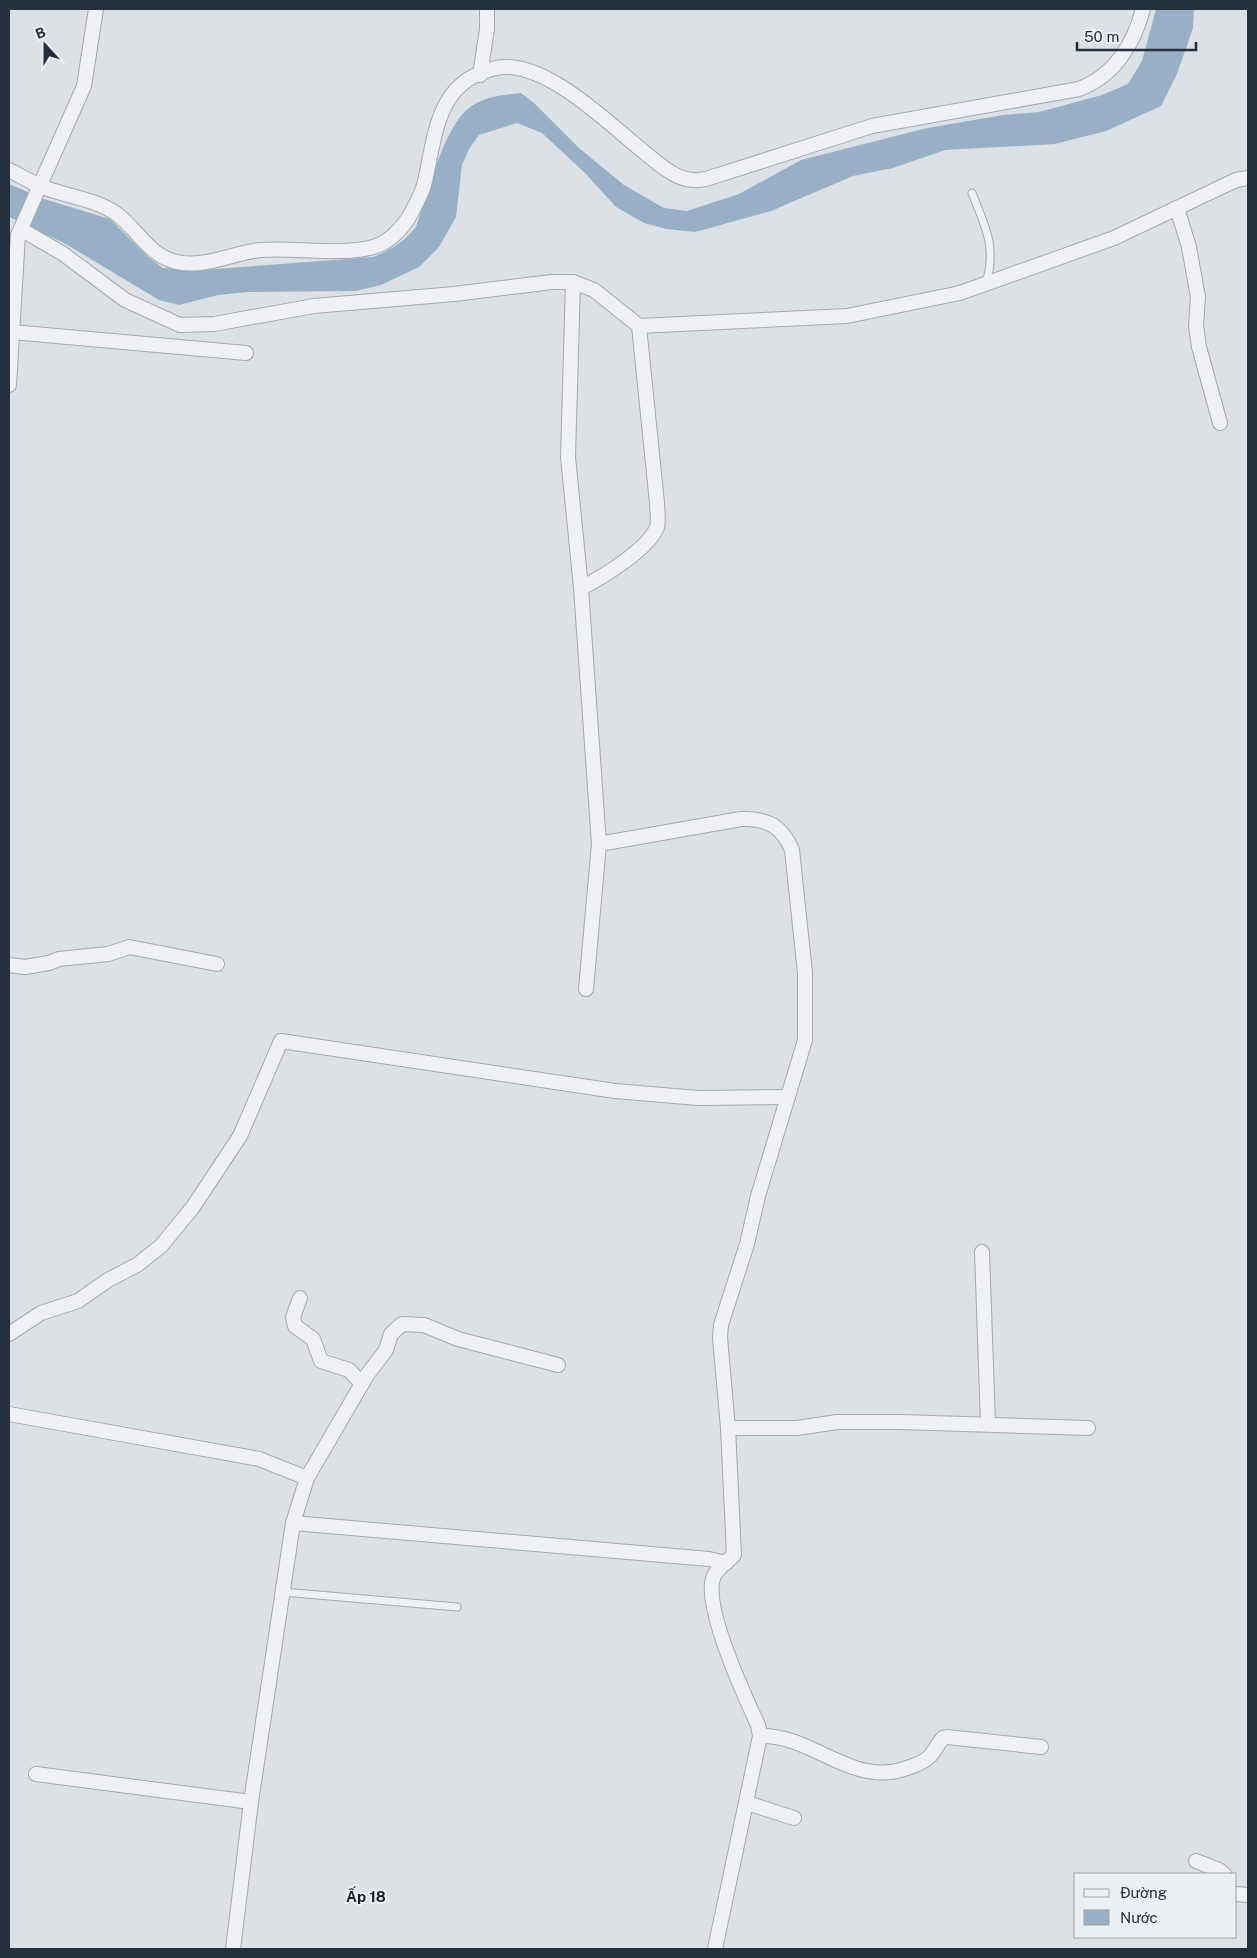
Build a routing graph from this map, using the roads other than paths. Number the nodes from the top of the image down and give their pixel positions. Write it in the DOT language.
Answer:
graph roads {
  1 [pos="96,9"];
  2 [pos="487,9"];
  3 [pos="1142,9"];
  4 [pos="480,75"];
  5 [pos="9,170"];
  6 [pos="1248,178"];
  7 [pos="39,187"];
  8 [pos="972,193"];
  9 [pos="1177,208"];
  10 [pos="16,232"];
  11 [pos="573,282"];
  12 [pos="986,284"];
  13 [pos="639,326"];
  14 [pos="12,332"];
  15 [pos="246,353"];
  16 [pos="9,385"];
  17 [pos="1220,423"];
  18 [pos="581,588"];
  19 [pos="599,844"];
  20 [pos="216,964"];
  21 [pos="9,965"];
  22 [pos="586,989"];
  23 [pos="788,1097"];
  24 [pos="982,1252"];
  25 [pos="300,1298"];
  26 [pos="9,1334"];
  27 [pos="558,1365"];
  28 [pos="362,1384"];
  29 [pos="9,1414"];
  30 [pos="988,1424"];
  31 [pos="728,1428"];
  32 [pos="1088,1428"];
  33 [pos="307,1478"];
  34 [pos="293,1522"];
  35 [pos="726,1563"];
  36 [pos="283,1592"];
  37 [pos="457,1607"];
  38 [pos="760,1736"];
  39 [pos="1041,1747"];
  40 [pos="36,1774"];
  41 [pos="251,1802"];
  42 [pos="747,1803"];
  43 [pos="794,1818"];
  44 [pos="1196,1861"];
  45 [pos="1223,1873"];
  46 [pos="233,1949"];
  47 [pos="715,1949"];
  1 -- 7 [label="street"];
  2 -- 4 [label="street"];
  3 -- 4 [label="street"];
  4 -- 7 [label="street"];
  5 -- 7 [label="street"];
  6 -- 9 [label="street"];
  7 -- 10 [label="street"];
  8 -- 12 [label="lane"];
  9 -- 12 [label="street"];
  9 -- 17 [label="street"];
  10 -- 11 [label="street"];
  10 -- 14 [label="street"];
  11 -- 13 [label="street"];
  11 -- 18 [label="street"];
  12 -- 13 [label="street"];
  13 -- 18 [label="street"];
  14 -- 15 [label="street"];
  14 -- 16 [label="street"];
  18 -- 19 [label="street"];
  19 -- 22 [label="street"];
  19 -- 23 [label="street"];
  20 -- 21 [label="street"];
  23 -- 26 [label="street"];
  23 -- 31 [label="street"];
  24 -- 30 [label="street"];
  25 -- 28 [label="street"];
  27 -- 28 [label="street"];
  28 -- 33 [label="street"];
  29 -- 33 [label="street"];
  30 -- 31 [label="street"];
  30 -- 32 [label="street"];
  31 -- 35 [label="street"];
  33 -- 34 [label="street"];
  34 -- 35 [label="street"];
  34 -- 36 [label="street"];
  35 -- 38 [label="street"];
  36 -- 37 [label="lane"];
  36 -- 41 [label="street"];
  38 -- 39 [label="street"];
  38 -- 42 [label="street"];
  40 -- 41 [label="street"];
  41 -- 46 [label="street"];
  42 -- 43 [label="street"];
  42 -- 47 [label="street"];
  44 -- 45 [label="street"];
}
